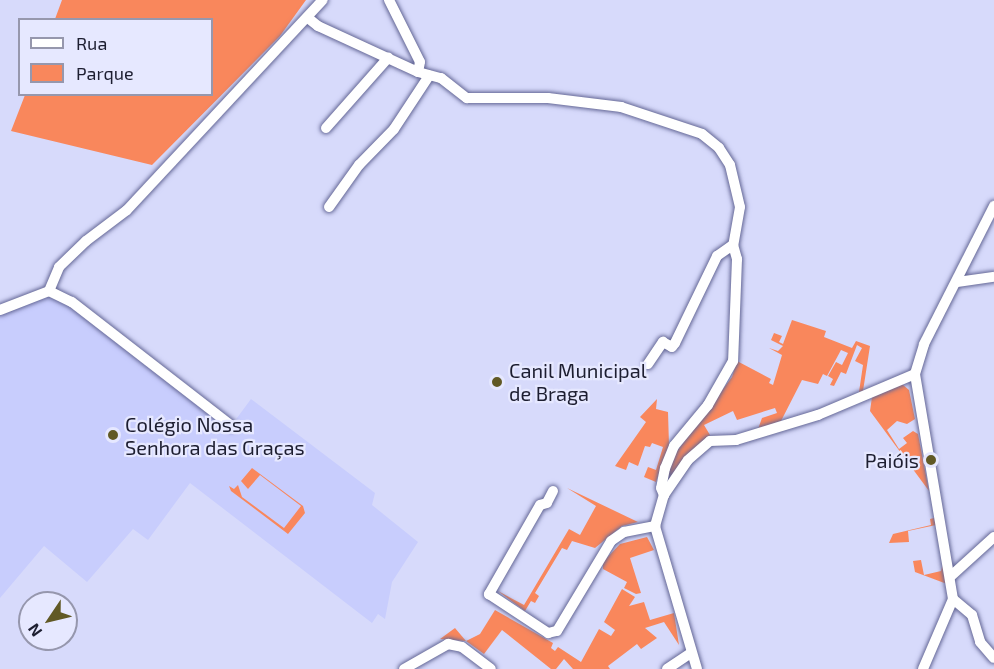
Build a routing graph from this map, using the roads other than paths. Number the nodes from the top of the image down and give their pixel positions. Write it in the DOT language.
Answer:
graph roads {
  1 [pos="323,0"];
  2 [pos="389,0"];
  3 [pos="308,18"];
  4 [pos="388,58"];
  5 [pos="423,74"];
  6 [pos="326,128"];
  7 [pos="994,206"];
  8 [pos="329,207"];
  9 [pos="733,245"];
  10 [pos="994,277"];
  11 [pos="957,282"];
  12 [pos="50,291"];
  13 [pos="0,310"];
  14 [pos="648,364"];
  15 [pos="915,374"];
  16 [pos="232,426"];
  17 [pos="553,491"];
  18 [pos="664,495"];
  19 [pos="655,526"];
  20 [pos="994,537"];
  21 [pos="951,576"];
  22 [pos="953,599"];
  23 [pos="691,653"];
  24 [pos="994,658"];
  25 [pos="404,669"];
  26 [pos="491,669"];
  27 [pos="667,669"];
  28 [pos="697,669"];
  29 [pos="923,669"];
  1 -- 3 [label="street"];
  2 -- 5 [label="street"];
  3 -- 4 [label="street"];
  3 -- 12 [label="street"];
  4 -- 5 [label="street"];
  4 -- 6 [label="street"];
  5 -- 8 [label="street"];
  5 -- 9 [label="street"];
  7 -- 11 [label="street"];
  9 -- 14 [label="street"];
  9 -- 18 [label="street"];
  10 -- 11 [label="street"];
  11 -- 15 [label="street"];
  12 -- 13 [label="street"];
  12 -- 16 [label="street"];
  15 -- 18 [label="street"];
  15 -- 21 [label="street"];
  17 -- 19 [label="street"];
  18 -- 19 [label="street"];
  19 -- 23 [label="street"];
  20 -- 21 [label="street"];
  21 -- 22 [label="street"];
  22 -- 24 [label="street"];
  22 -- 29 [label="street"];
  23 -- 27 [label="street"];
  23 -- 28 [label="street"];
  25 -- 26 [label="street"];
}
